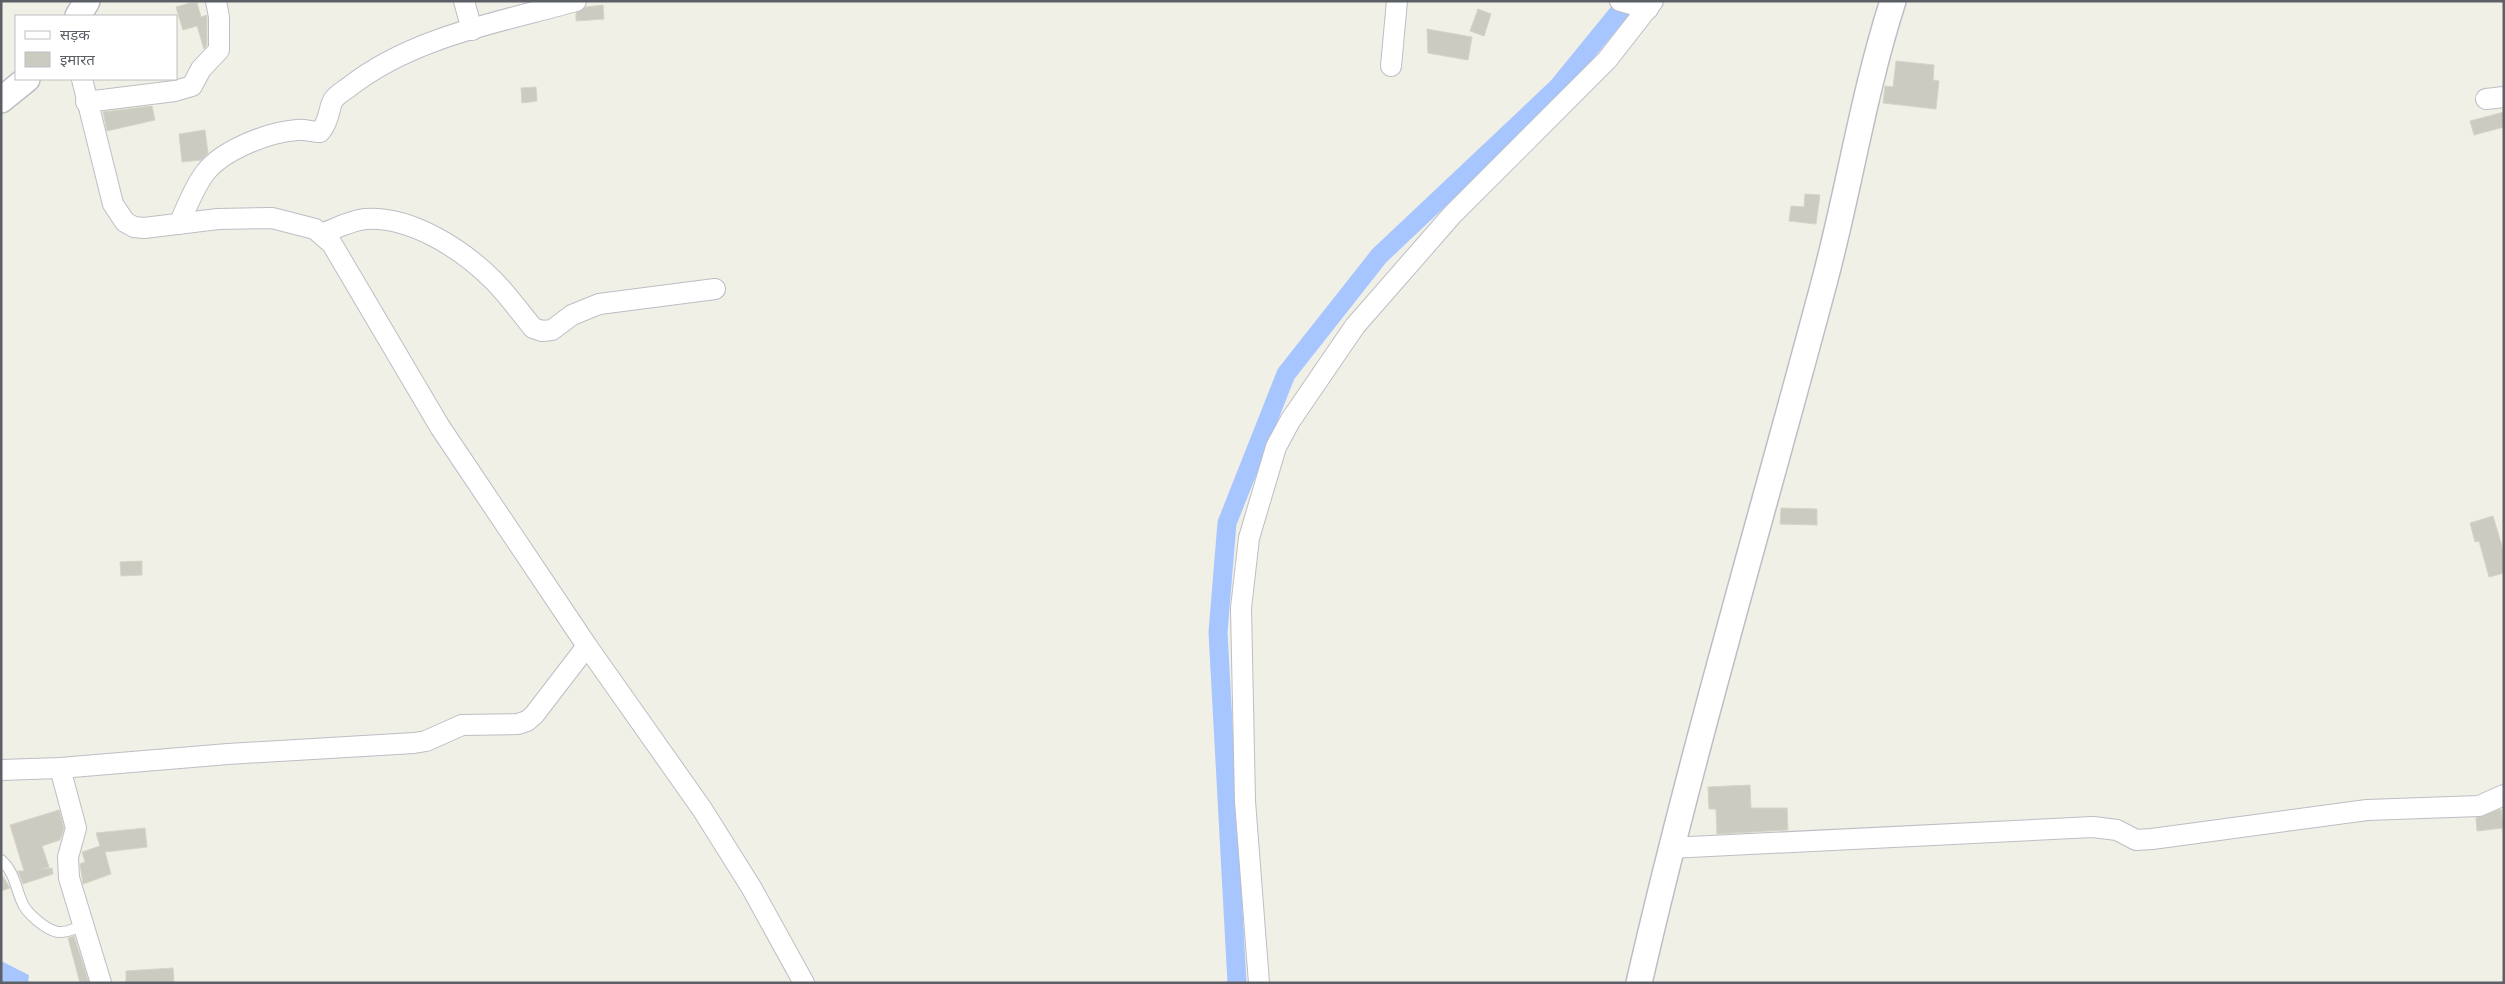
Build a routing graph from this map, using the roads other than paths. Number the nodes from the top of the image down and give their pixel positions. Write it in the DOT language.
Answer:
graph roads {
  1 [pos="86,1"];
  2 [pos="216,1"];
  3 [pos="464,1"];
  4 [pos="576,1"];
  5 [pos="1397,1"];
  6 [pos="1620,1"];
  7 [pos="1893,1"];
  8 [pos="541,6"];
  9 [pos="1647,6"];
  10 [pos="79,15"];
  11 [pos="472,30"];
  12 [pos="1392,66"];
  13 [pos="26,80"];
  14 [pos="82,80"];
  15 [pos="1,100"];
  16 [pos="86,102"];
  17 [pos="179,224"];
  18 [pos="321,234"];
  19 [pos="715,289"];
  20 [pos="587,646"];
  21 [pos="60,768"];
  22 [pos="1,770"];
  23 [pos="2504,795"];
  24 [pos="1670,848"];
  25 [pos="1,860"];
  26 [pos="85,925"];
  27 [pos="101,983"];
  28 [pos="804,983"];
  29 [pos="1259,983"];
  30 [pos="1639,983"];
  1 -- 10 [label="street"];
  2 -- 16 [label="street"];
  3 -- 11 [label="street"];
  4 -- 8 [label="street"];
  5 -- 12 [label="street"];
  6 -- 9 [label="street"];
  7 -- 24 [label="street"];
  8 -- 11 [label="street"];
  9 -- 29 [label="street"];
  11 -- 17 [label="street"];
  13 -- 15 [label="street"];
  14 -- 16 [label="street"];
  16 -- 17 [label="street"];
  17 -- 18 [label="street"];
  18 -- 19 [label="street"];
  18 -- 20 [label="street"];
  20 -- 21 [label="street"];
  20 -- 28 [label="street"];
  21 -- 22 [label="street"];
  21 -- 26 [label="street"];
  23 -- 24 [label="street"];
  24 -- 30 [label="street"];
  25 -- 26 [label="lane"];
  26 -- 27 [label="street"];
}
